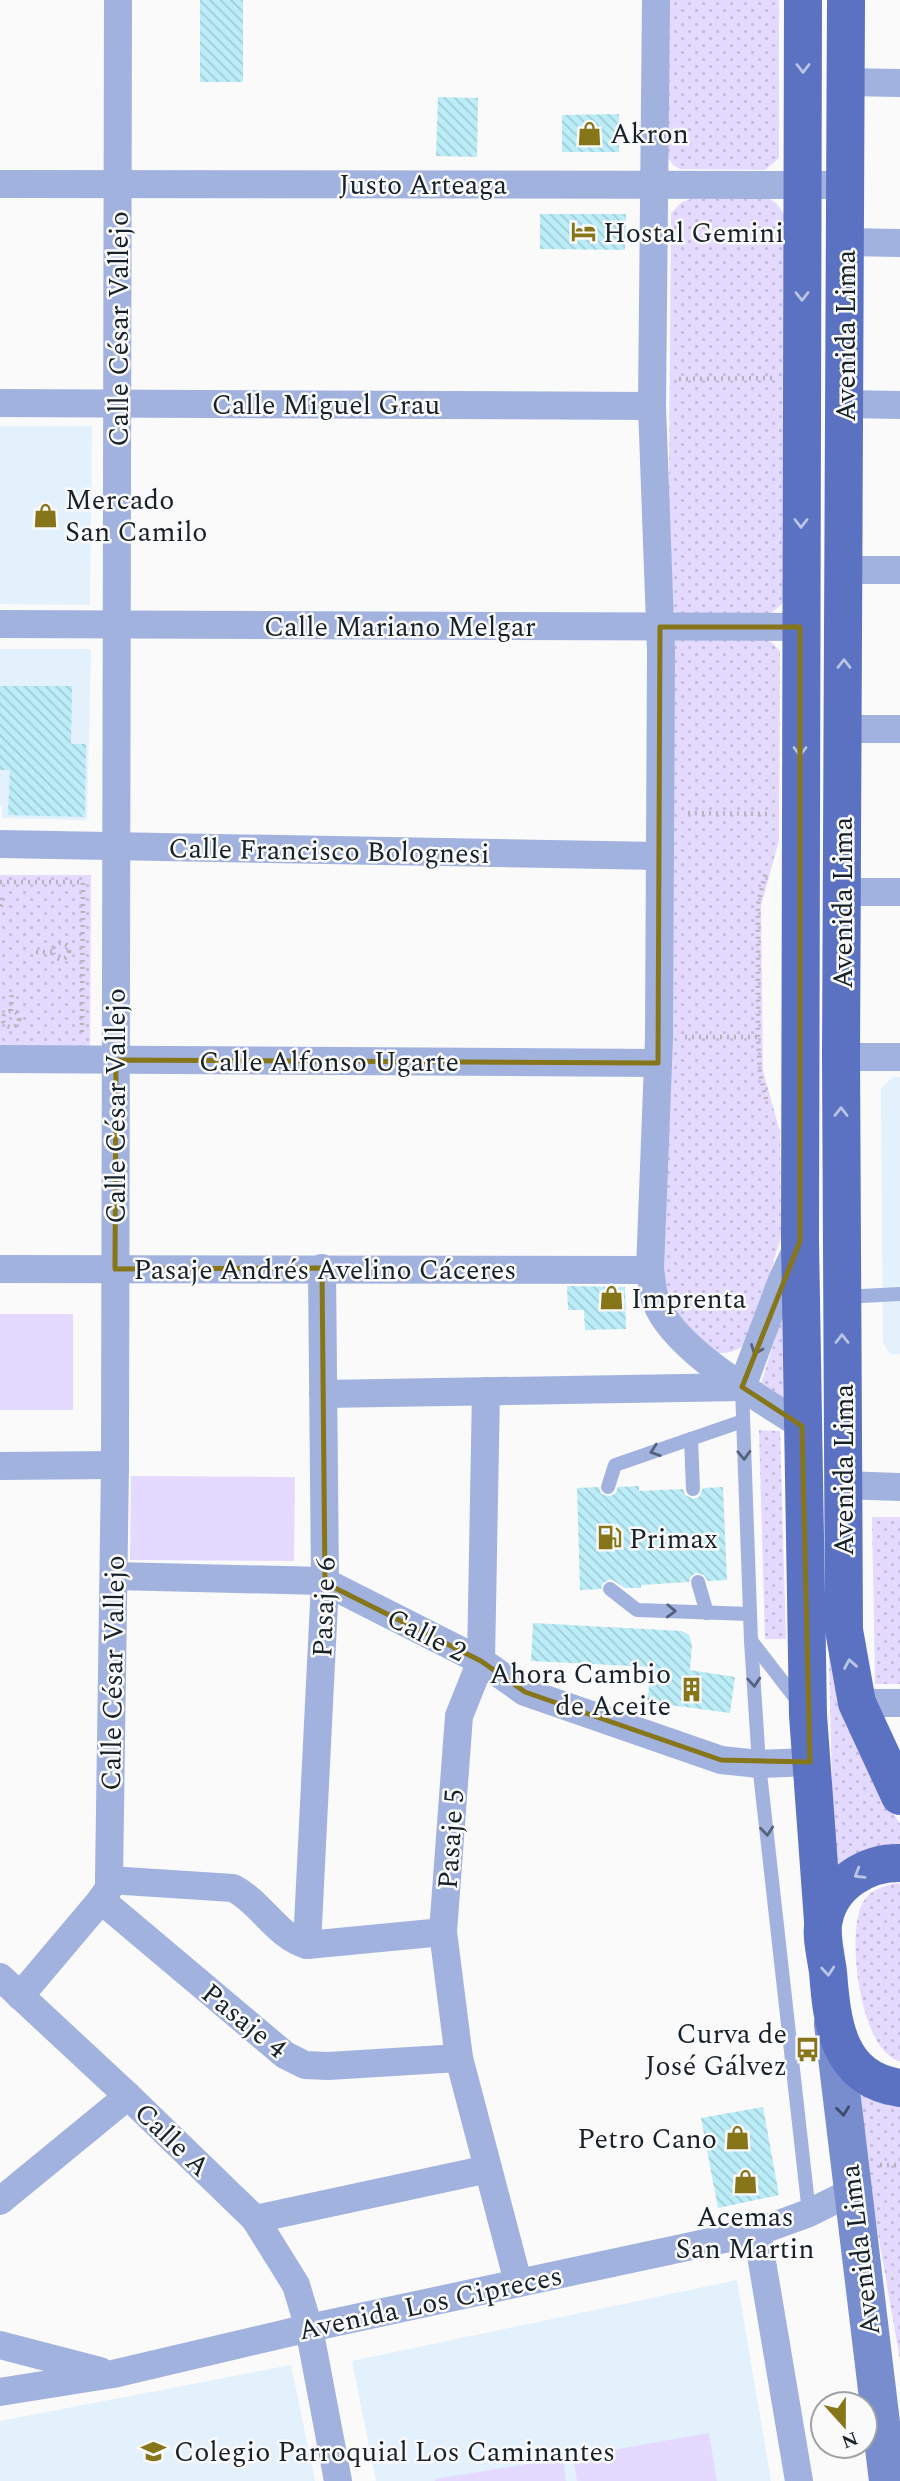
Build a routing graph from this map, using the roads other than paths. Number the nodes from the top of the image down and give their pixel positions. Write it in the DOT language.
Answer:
graph roads {
  1 [pos="118,0"];
  2 [pos="656,0"];
  3 [pos="803,0"];
  4 [pos="846,0"];
  5 [pos="845,82"];
  6 [pos="900,83"];
  7 [pos="0,184"];
  8 [pos="118,184"];
  9 [pos="656,184"];
  10 [pos="802,185"];
  11 [pos="845,185"];
  12 [pos="845,242"];
  13 [pos="900,243"];
  14 [pos="652,392"];
  15 [pos="0,403"];
  16 [pos="117,403"];
  17 [pos="845,404"];
  18 [pos="900,405"];
  19 [pos="845,570"];
  20 [pos="900,570"];
  21 [pos="0,624"];
  22 [pos="117,626"];
  23 [pos="660,627"];
  24 [pos="800,627"];
  25 [pos="844,729"];
  26 [pos="900,729"];
  27 [pos="0,844"];
  28 [pos="116,846"];
  29 [pos="659,856"];
  30 [pos="842,892"];
  31 [pos="900,892"];
  32 [pos="658,1050"];
  33 [pos="841,1057"];
  34 [pos="900,1057"];
  35 [pos="0,1059"];
  36 [pos="116,1060"];
  37 [pos="800,1241"];
  38 [pos="322,1268"];
  39 [pos="0,1269"];
  40 [pos="115,1269"];
  41 [pos="650,1270"];
  42 [pos="900,1294"];
  43 [pos="842,1297"];
  44 [pos="742,1387"];
  45 [pos="486,1391"];
  46 [pos="323,1394"];
  47 [pos="743,1421"];
  48 [pos="802,1426"];
  49 [pos="691,1439"];
  50 [pos="0,1465"];
  51 [pos="115,1465"];
  52 [pos="842,1485"];
  53 [pos="608,1487"];
  54 [pos="900,1487"];
  55 [pos="693,1489"];
  56 [pos="114,1576"];
  57 [pos="698,1581"];
  58 [pos="325,1583"];
  59 [pos="610,1589"];
  60 [pos="707,1613"];
  61 [pos="750,1614"];
  62 [pos="751,1641"];
  63 [pos="481,1661"];
  64 [pos="857,1703"];
  65 [pos="900,1703"];
  66 [pos="808,1715"];
  67 [pos="810,1762"];
  68 [pos="759,1764"];
  69 [pos="900,1796"];
  70 [pos="900,1863"];
  71 [pos="105,1890"];
  72 [pos="823,1920"];
  73 [pos="443,1932"];
  74 [pos="307,1945"];
  75 [pos="10,1986"];
  76 [pos="832,2019"];
  77 [pos="459,2058"];
  78 [pos="900,2088"];
  79 [pos="128,2096"];
  80 [pos="488,2169"];
  81 [pos="853,2191"];
  82 [pos="0,2201"];
  83 [pos="809,2213"];
  84 [pos="255,2219"];
  85 [pos="757,2232"];
  86 [pos="518,2283"];
  87 [pos="309,2328"];
  88 [pos="0,2344"];
  89 [pos="113,2375"];
  90 [pos="0,2392"];
  91 [pos="338,2481"];
  92 [pos="799,2481"];
  93 [pos="887,2481"];
  1 -- 8 [label="street"];
  2 -- 9 [label="street, Avenida Lima"];
  3 -- 10 [label="main road, Avenida Lima, one-way"];
  4 -- 5 [label="main road, Avenida Lima"];
  5 -- 6 [label="street"];
  5 -- 11 [label="main road, Avenida Lima"];
  7 -- 8 [label="street, Justo Arteaga"];
  8 -- 9 [label="street, Justo Arteaga"];
  8 -- 16 [label="street, Calle César Vallejo"];
  9 -- 10 [label="street, Justo Arteaga"];
  9 -- 14 [label="street, Avenida Lima"];
  10 -- 11 [label="street, Justo Arteaga"];
  10 -- 24 [label="main road, Avenida Lima, one-way"];
  11 -- 12 [label="main road, Avenida Lima"];
  12 -- 13 [label="street"];
  12 -- 17 [label="main road, Avenida Lima"];
  14 -- 16 [label="street, Calle Miguel Grau"];
  14 -- 23 [label="street, Avenida Lima"];
  15 -- 16 [label="street, Calle Miguel Grau"];
  16 -- 22 [label="street, Calle César Vallejo"];
  17 -- 18 [label="street"];
  17 -- 19 [label="main road, Avenida Lima"];
  19 -- 20 [label="street"];
  25 -- 19 [label="main road, Avenida Lima, one-way"];
  21 -- 22 [label="street, Calle Mariano Melgar"];
  22 -- 23 [label="street, Calle Mariano Melgar"];
  22 -- 28 [label="street, Calle César Vallejo"];
  23 -- 24 [label="street, Calle Mariano Melgar"];
  23 -- 29 [label="street, Avenida Lima"];
  24 -- 37 [label="main road, Avenida Lima, one-way"];
  25 -- 26 [label="street"];
  25 -- 30 [label="main road, Avenida Lima"];
  27 -- 28 [label="street, Calle Francisco Bolognesi"];
  28 -- 29 [label="street, Calle Francisco Bolognesi"];
  28 -- 36 [label="street, Calle César Vallejo"];
  29 -- 32 [label="street, Avenida Lima"];
  30 -- 31 [label="street"];
  30 -- 33 [label="main road, Avenida Lima"];
  32 -- 36 [label="street, Calle Alfonso Ugarte"];
  32 -- 41 [label="street, Avenida Lima"];
  33 -- 34 [label="street"];
  43 -- 33 [label="main road, Avenida Lima, one-way"];
  35 -- 36 [label="street, Calle Alfonso Ugarte"];
  36 -- 40 [label="street, Calle César Vallejo"];
  37 -- 44 [label="street, one-way"];
  37 -- 48 [label="main road, Avenida Lima"];
  38 -- 40 [label="street, Pasaje Andrés Avelino Cáceres"];
  38 -- 41 [label="street, Pasaje Andrés Avelino Cáceres"];
  38 -- 46 [label="street, Pasaje 6"];
  39 -- 40 [label="street, Pasaje Andrés Avelino Cáceres"];
  40 -- 51 [label="street, Calle César Vallejo"];
  41 -- 44 [label="street, Avenida Lima"];
  42 -- 43 [label="lane"];
  52 -- 43 [label="main road, Avenida Lima, one-way"];
  44 -- 45 [label="street"];
  44 -- 47 [label="lane"];
  44 -- 48 [label="street, Avenida Lima"];
  45 -- 46 [label="street"];
  45 -- 63 [label="street, Pasaje 5"];
  46 -- 58 [label="street, Pasaje 6"];
  47 -- 49 [label="lane"];
  47 -- 61 [label="lane, one-way"];
  48 -- 66 [label="main road, Avenida Lima"];
  49 -- 53 [label="lane, one-way"];
  49 -- 55 [label="lane"];
  50 -- 51 [label="street"];
  51 -- 56 [label="street, Calle César Vallejo"];
  52 -- 54 [label="street"];
  64 -- 52 [label="main road, Avenida Lima, one-way"];
  56 -- 58 [label="street, Calle 2"];
  56 -- 71 [label="street, Calle César Vallejo"];
  57 -- 60 [label="lane"];
  58 -- 63 [label="street, Calle 2"];
  58 -- 74 [label="street, Pasaje 6"];
  59 -- 60 [label="lane, one-way"];
  60 -- 61 [label="lane"];
  61 -- 62 [label="lane"];
  62 -- 66 [label="lane"];
  62 -- 68 [label="lane, one-way"];
  63 -- 68 [label="street, Calle 2"];
  63 -- 73 [label="street, Pasaje 5"];
  64 -- 65 [label="street"];
  64 -- 69 [label="main road, Avenida Lima"];
  66 -- 67 [label="main road, Avenida Lima"];
  67 -- 68 [label="street, Calle 2"];
  67 -- 72 [label="main road, Avenida Lima"];
  68 -- 83 [label="lane, one-way"];
  70 -- 72 [label="main road, one-way"];
  71 -- 74 [label="street"];
  71 -- 75 [label="street"];
  71 -- 77 [label="street, Pasaje 4"];
  72 -- 76 [label="main road, Avenida Lima, one-way"];
  73 -- 74 [label="street"];
  73 -- 77 [label="street, Pasaje 5"];
  75 -- 79 [label="street, Calle A"];
  76 -- 78 [label="main road, Avenida Lima"];
  76 -- 81 [label="main road, Avenida Lima, one-way"];
  77 -- 80 [label="street, Pasaje 5"];
  79 -- 82 [label="street"];
  79 -- 84 [label="street, Calle A"];
  80 -- 84 [label="street"];
  80 -- 86 [label="street, Pasaje 5"];
  81 -- 83 [label="street, Avenida Los Cipreces"];
  81 -- 93 [label="main road, Avenida Lima"];
  83 -- 85 [label="street, Avenida Los Cipreces"];
  84 -- 87 [label="street, Calle A"];
  85 -- 86 [label="street, Avenida Los Cipreces"];
  85 -- 92 [label="street"];
  86 -- 87 [label="street, Avenida Los Cipreces"];
  87 -- 89 [label="street, Avenida Los Cipreces"];
  87 -- 91 [label="street, Calle A"];
  88 -- 89 [label="street"];
  89 -- 90 [label="street, Avenida Los Cipreces"];
}
